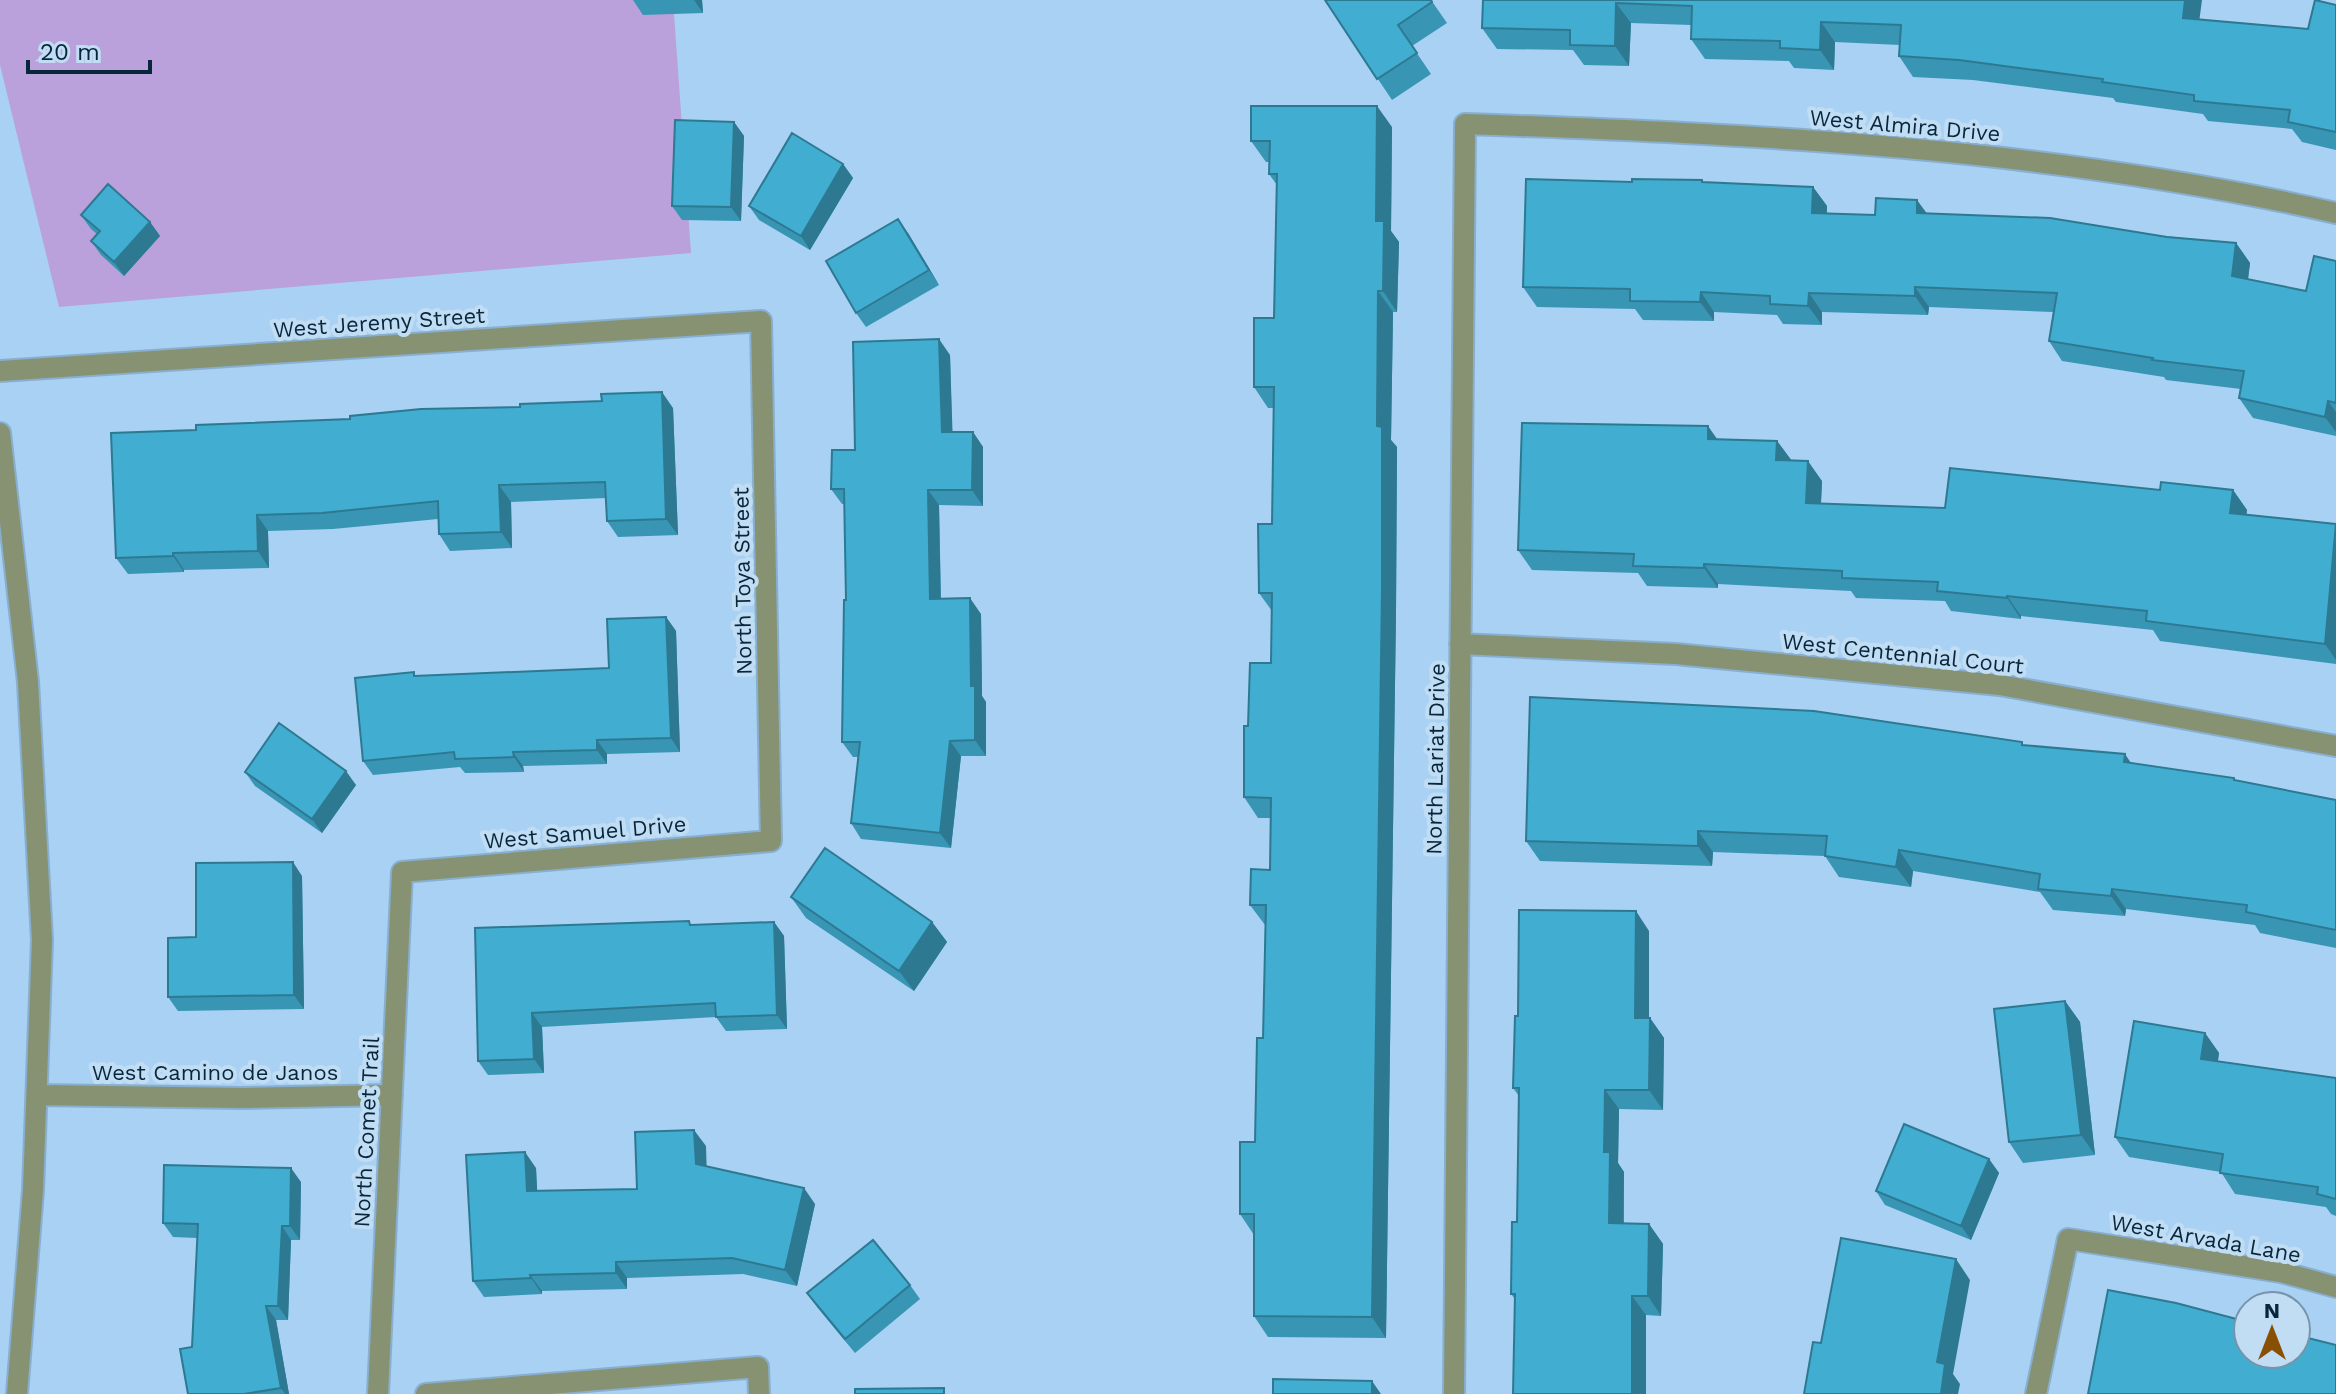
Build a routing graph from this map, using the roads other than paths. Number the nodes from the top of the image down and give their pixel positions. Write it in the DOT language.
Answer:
graph roads {
  1 [pos="1465,124"];
  2 [pos="2336,213"];
  3 [pos="761,321"];
  4 [pos="0,371"];
  5 [pos="0,433"];
  6 [pos="1460,644"];
  7 [pos="2336,746"];
  8 [pos="771,841"];
  9 [pos="402,872"];
  10 [pos="38,1095"];
  11 [pos="392,1095"];
  12 [pos="2336,1287"];
  13 [pos="17,1394"];
  14 [pos="378,1394"];
  15 [pos="426,1394"];
  16 [pos="759,1394"];
  17 [pos="1454,1394"];
  18 [pos="2036,1394"];
  1 -- 2 [label="street, West Almira Drive"];
  1 -- 6 [label="street, North Lariat Drive"];
  3 -- 4 [label="street, West Jeremy Street"];
  3 -- 8 [label="street, North Toya Street"];
  5 -- 10 [label="street"];
  6 -- 7 [label="street, West Centennial Court"];
  6 -- 17 [label="street, North Lariat Drive"];
  8 -- 9 [label="street, West Samuel Drive"];
  9 -- 11 [label="street, North Comet Trail"];
  10 -- 11 [label="street, West Camino de Janos"];
  10 -- 13 [label="street"];
  11 -- 14 [label="street, North Comet Trail"];
  12 -- 18 [label="street, West Arvada Lane"];
  15 -- 16 [label="street"];
}
